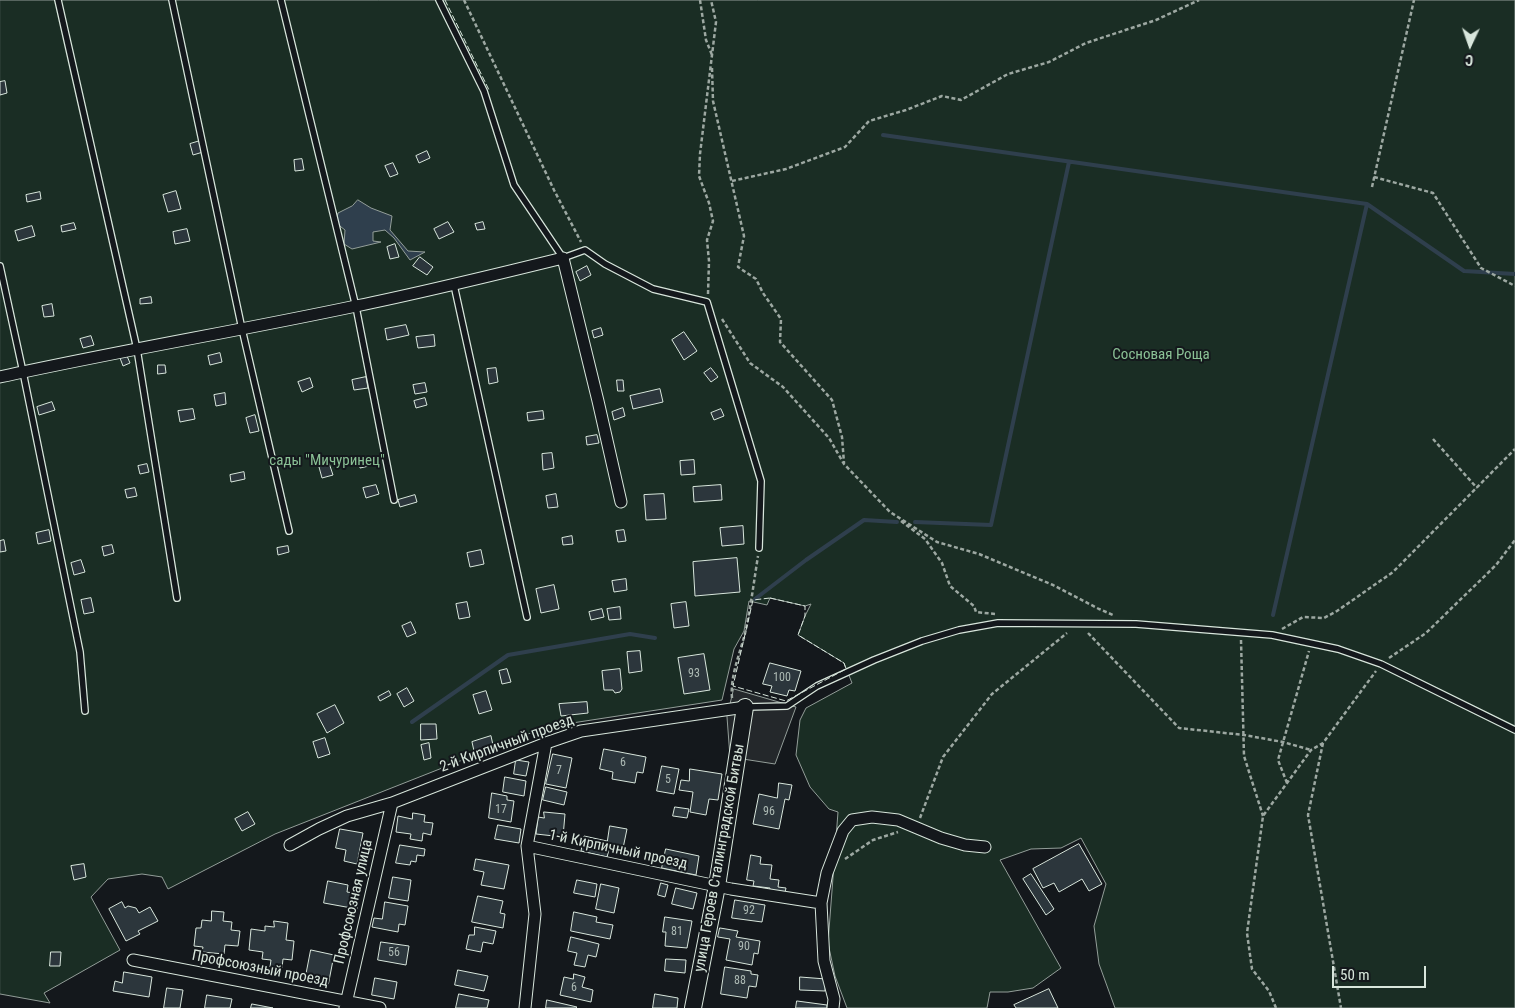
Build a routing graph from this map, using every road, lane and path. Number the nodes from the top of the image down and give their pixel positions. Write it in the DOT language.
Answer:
graph roads {
  1 [pos="58,0"];
  2 [pos="172,0"];
  3 [pos="281,0"];
  4 [pos="439,0"];
  5 [pos="464,0"];
  6 [pos="700,0"];
  7 [pos="711,0"];
  8 [pos="1199,0"];
  9 [pos="1414,0"];
  10 [pos="712,56"];
  11 [pos="1374,177"];
  12 [pos="732,181"];
  13 [pos="1372,187"];
  14 [pos="585,250"];
  15 [pos="562,258"];
  16 [pos="0,266"];
  17 [pos="454,285"];
  18 [pos="1515,286"];
  19 [pos="707,302"];
  20 [pos="356,306"];
  21 [pos="242,329"];
  22 [pos="137,349"];
  23 [pos="23,372"];
  24 [pos="0,377"];
  25 [pos="1432,439"];
  26 [pos="1515,449"];
  27 [pos="844,464"];
  28 [pos="1477,488"];
  29 [pos="394,500"];
  30 [pos="621,502"];
  31 [pos="890,512"];
  32 [pos="289,531"];
  33 [pos="1515,540"];
  34 [pos="759,548"];
  35 [pos="177,598"];
  36 [pos="527,617"];
  37 [pos="1012,623"];
  38 [pos="1078,624"];
  39 [pos="1136,624"];
  40 [pos="1240,632"];
  41 [pos="1272,635"];
  42 [pos="1311,643"];
  43 [pos="1381,664"];
  44 [pos="739,704"];
  45 [pos="85,711"];
  46 [pos="1515,730"];
  47 [pos="1244,735"];
  48 [pos="1283,742"];
  49 [pos="546,743"];
  50 [pos="1323,743"];
  51 [pos="1311,750"];
  52 [pos="1287,783"];
  53 [pos="392,803"];
  54 [pos="1263,816"];
  55 [pos="916,827"];
  56 [pos="290,845"];
  57 [pos="527,846"];
  58 [pos="985,847"];
  59 [pos="827,873"];
  60 [pos="716,886"];
  61 [pos="821,903"];
  62 [pos="133,960"];
  63 [pos="345,1005"];
  64 [pos="380,1008"];
  65 [pos="525,1008"];
  66 [pos="694,1008"];
  67 [pos="834,1008"];
  68 [pos="1276,1008"];
  69 [pos="1341,1008"];
  1 -- 22 [label="lane"];
  2 -- 21 [label="lane"];
  3 -- 20 [label="lane"];
  4 -- 15 [label="lane"];
  5 -- 14 [label="path"];
  6 -- 10 [label="path"];
  7 -- 10 [label="path"];
  8 -- 12 [label="path"];
  9 -- 11 [label="path"];
  10 -- 12 [label="path"];
  10 -- 19 [label="path"];
  11 -- 13 [label="path"];
  11 -- 18 [label="path"];
  12 -- 27 [label="path"];
  14 -- 15 [label="lane"];
  14 -- 19 [label="lane"];
  15 -- 17 [label="street"];
  15 -- 30 [label="street"];
  16 -- 23 [label="lane"];
  17 -- 20 [label="street"];
  17 -- 36 [label="lane"];
  19 -- 27 [label="path"];
  19 -- 34 [label="lane"];
  20 -- 21 [label="street"];
  20 -- 29 [label="lane"];
  21 -- 22 [label="street"];
  21 -- 32 [label="lane"];
  22 -- 23 [label="street"];
  22 -- 35 [label="lane"];
  23 -- 24 [label="street"];
  23 -- 45 [label="lane"];
  25 -- 28 [label="path"];
  26 -- 28 [label="path"];
  27 -- 31 [label="path"];
  28 -- 41 [label="path"];
  31 -- 37 [label="path"];
  31 -- 39 [label="path"];
  33 -- 43 [label="path"];
  34 -- 44 [label="path"];
  37 -- 38 [label="lane"];
  37 -- 44 [label="lane"];
  38 -- 39 [label="lane"];
  38 -- 47 [label="path"];
  38 -- 55 [label="path"];
  39 -- 40 [label="lane"];
  40 -- 41 [label="lane"];
  40 -- 47 [label="path"];
  41 -- 42 [label="lane"];
  42 -- 43 [label="lane"];
  42 -- 48 [label="path"];
  43 -- 46 [label="lane"];
  43 -- 50 [label="path"];
  44 -- 49 [label="street, 2-й Кирпичный проезд"];
  44 -- 60 [label="street, улица Героев Сталинградской Битвы"];
  47 -- 48 [label="path"];
  47 -- 54 [label="path"];
  48 -- 51 [label="path"];
  48 -- 52 [label="path"];
  49 -- 53 [label="street, 2-й Кирпичный проезд"];
  49 -- 57 [label="street"];
  50 -- 51 [label="path"];
  50 -- 69 [label="path"];
  51 -- 52 [label="path"];
  52 -- 54 [label="path"];
  53 -- 56 [label="street, 2-й Кирпичный проезд"];
  53 -- 63 [label="street, Профсоюзная улица"];
  54 -- 68 [label="path"];
  55 -- 58 [label="street"];
  55 -- 59 [label="path"];
  55 -- 59 [label="street"];
  57 -- 60 [label="street, 1-й Кирпичный проезд"];
  57 -- 65 [label="street"];
  59 -- 61 [label="street"];
  60 -- 61 [label="street, 1-й Кирпичный проезд"];
  60 -- 66 [label="street, улица Героев Сталинградской Битвы"];
  61 -- 67 [label="street"];
  62 -- 63 [label="street, Профсоюзный проезд"];
  63 -- 64 [label="street, Профсоюзный проезд"];
}
